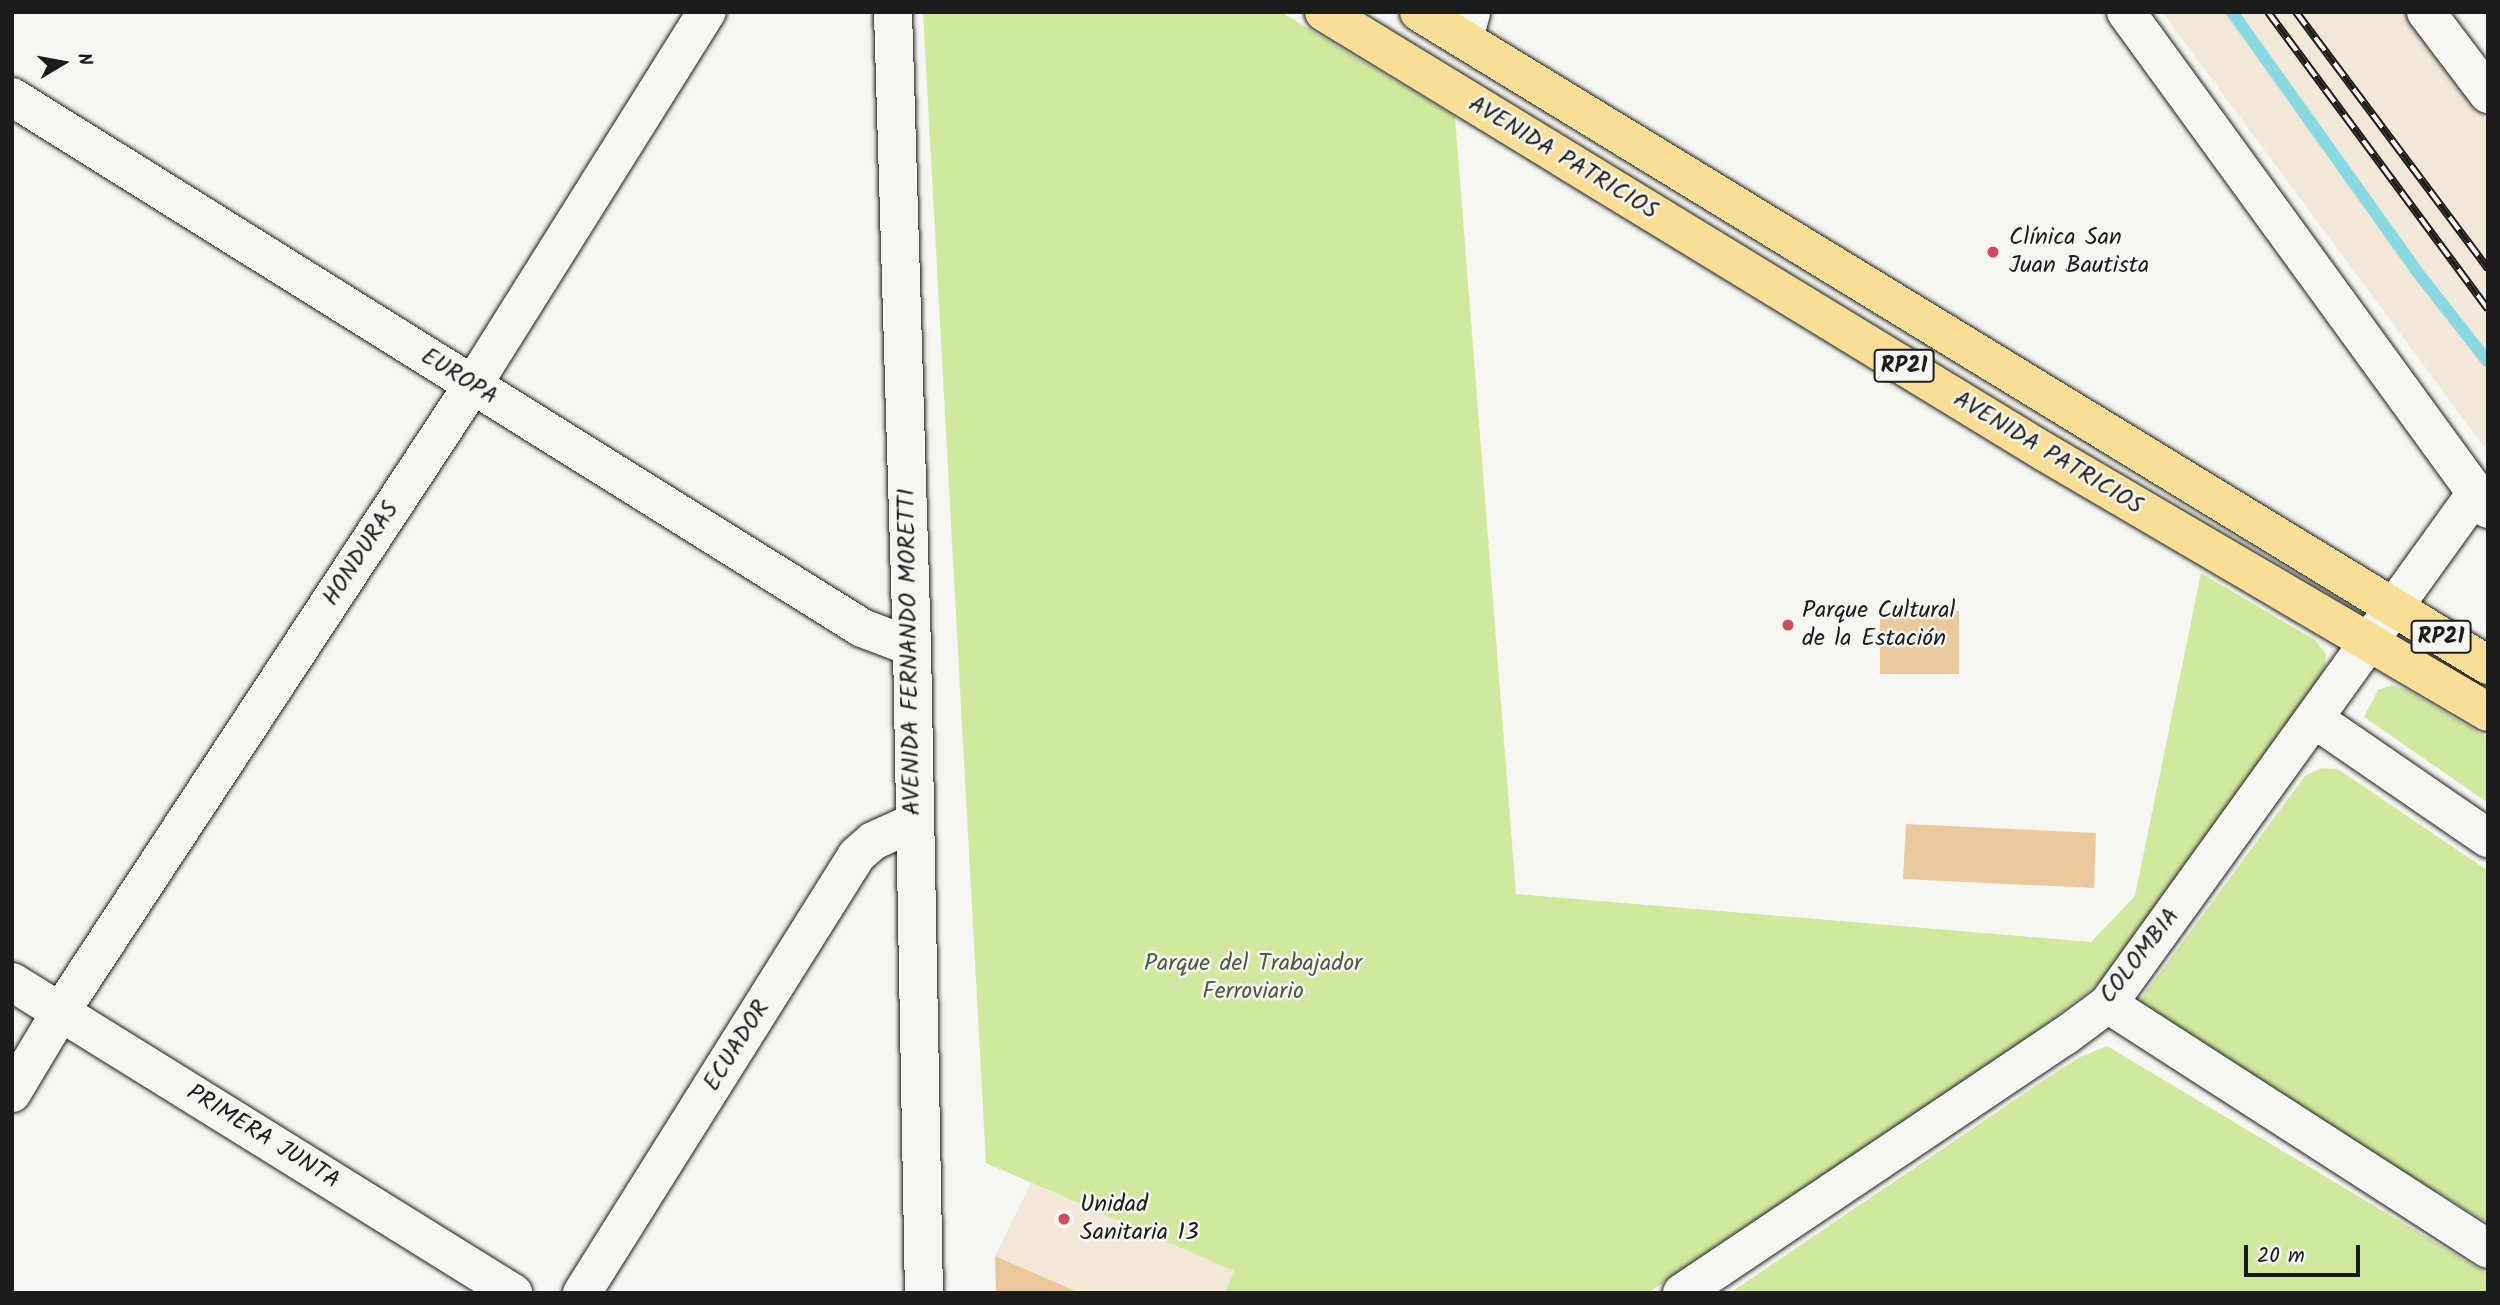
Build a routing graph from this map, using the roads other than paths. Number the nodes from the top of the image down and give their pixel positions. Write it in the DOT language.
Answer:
graph roads {
  1 [pos="707,12"];
  2 [pos="893,12"];
  3 [pos="1324,12"];
  4 [pos="1419,12"];
  5 [pos="2126,12"];
  6 [pos="2426,12"];
  7 [pos="1468,26"];
  8 [pos="2488,94"];
  9 [pos="12,97"];
  10 [pos="472,386"];
  11 [pos="2482,501"];
  12 [pos="2393,610"];
  13 [pos="2368,644"];
  14 [pos="912,647"];
  15 [pos="2488,665"];
  16 [pos="2488,712"];
  17 [pos="2316,720"];
  18 [pos="914,823"];
  19 [pos="2488,838"];
  20 [pos="12,982"];
  21 [pos="2108,1004"];
  22 [pos="61,1011"];
  23 [pos="12,1093"];
  24 [pos="2488,1249"];
  25 [pos="513,1293"];
  26 [pos="582,1293"];
  27 [pos="923,1293"];
  28 [pos="1682,1293"];
  1 -- 10 [label="street, HONDURAS"];
  2 -- 14 [label="street, AVENIDA FERNANDO MORETTI"];
  3 -- 13 [label="main road, AVENIDA PATRICIOS / RP21"];
  4 -- 7 [label="main road, AVENIDA PATRICIOS / RP21"];
  5 -- 11 [label="street"];
  6 -- 8 [label="street"];
  7 -- 12 [label="main road, AVENIDA PATRICIOS / RP21"];
  9 -- 10 [label="street, EUROPA"];
  10 -- 14 [label="street, EUROPA"];
  10 -- 22 [label="street, HONDURAS"];
  11 -- 12 [label="street, COLOMBIA"];
  12 -- 13 [label="street, COLOMBIA"];
  12 -- 15 [label="main road, AVENIDA PATRICIOS / RP21"];
  13 -- 16 [label="main road, AVENIDA PATRICIOS / RP21"];
  13 -- 17 [label="street, COLOMBIA"];
  14 -- 18 [label="street, AVENIDA FERNANDO MORETTI"];
  17 -- 19 [label="street"];
  17 -- 21 [label="street, COLOMBIA"];
  18 -- 26 [label="street, ECUADOR"];
  18 -- 27 [label="street, AVENIDA FERNANDO MORETTI"];
  20 -- 22 [label="street, PRIMERA JUNTA"];
  21 -- 24 [label="street"];
  21 -- 28 [label="street, COLOMBIA"];
  22 -- 23 [label="street, HONDURAS"];
  22 -- 25 [label="street, PRIMERA JUNTA"];
}
